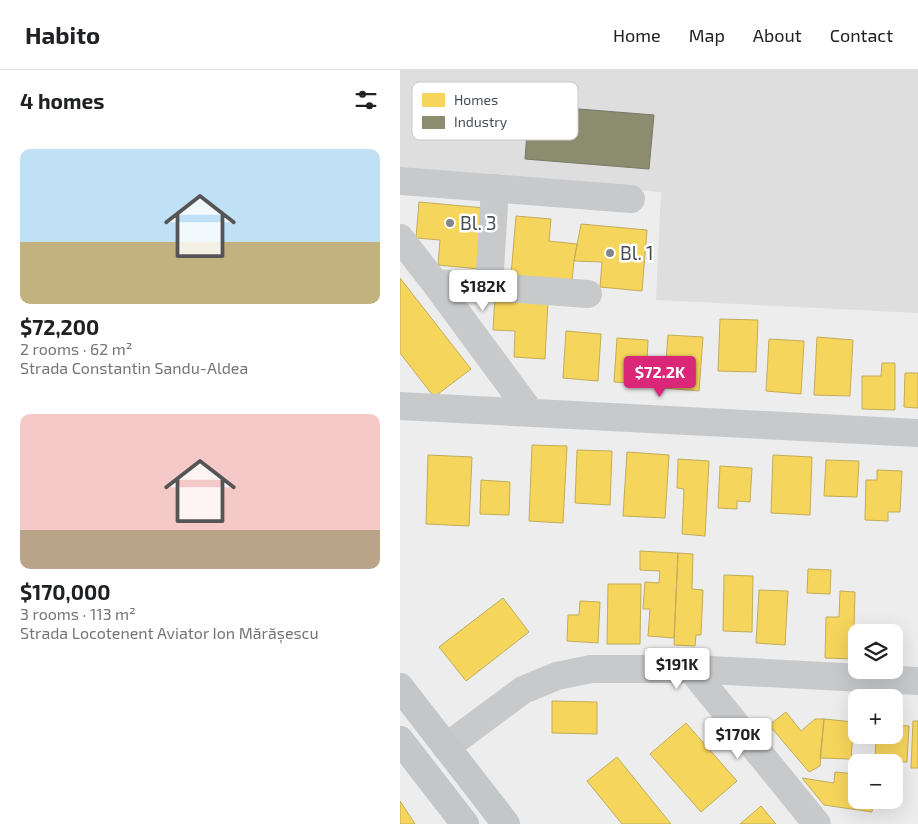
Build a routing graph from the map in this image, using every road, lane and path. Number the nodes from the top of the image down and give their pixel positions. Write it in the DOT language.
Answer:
graph roads {
  1 [pos="400,181"];
  2 [pos="496,188"];
  3 [pos="631,199"];
  4 [pos="400,238"];
  5 [pos="435,283"];
  6 [pos="489,287"];
  7 [pos="588,294"];
  8 [pos="402,404"];
  9 [pos="532,413"];
  10 [pos="918,434"];
  11 [pos="691,669"];
  12 [pos="918,681"];
  13 [pos="400,687"];
  14 [pos="400,740"];
  15 [pos="446,747"];
  16 [pos="465,824"];
  17 [pos="506,824"];
  18 [pos="817,824"];
  1 -- 2 [label="street"];
  2 -- 3 [label="street"];
  2 -- 6 [label="street"];
  4 -- 5 [label="street"];
  5 -- 6 [label="street"];
  5 -- 9 [label="street"];
  6 -- 7 [label="street"];
  8 -- 9 [label="street"];
  9 -- 10 [label="street"];
  11 -- 12 [label="street"];
  11 -- 15 [label="street"];
  11 -- 18 [label="street"];
  13 -- 15 [label="main road"];
  14 -- 16 [label="main road"];
  15 -- 17 [label="main road"];
}
